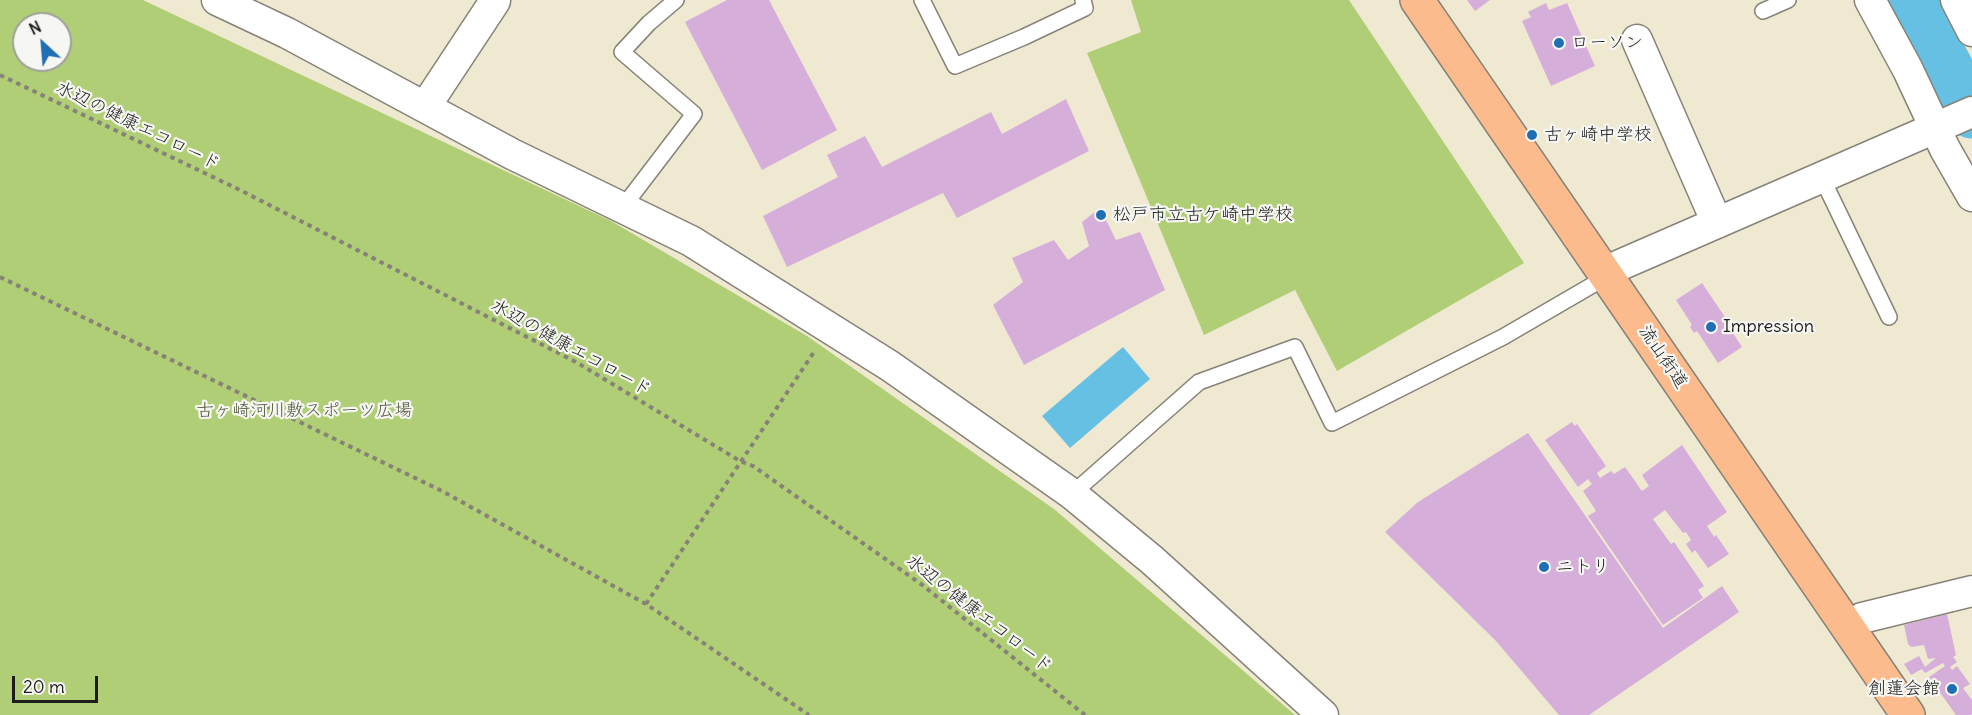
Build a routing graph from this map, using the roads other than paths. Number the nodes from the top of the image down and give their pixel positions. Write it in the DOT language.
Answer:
graph roads {
  1 [pos="217,0"];
  2 [pos="494,0"];
  3 [pos="676,0"];
  4 [pos="922,0"];
  5 [pos="1083,0"];
  6 [pos="1417,0"];
  7 [pos="1788,0"];
  8 [pos="1869,0"];
  9 [pos="1956,0"];
  10 [pos="1763,10"];
  11 [pos="1972,31"];
  12 [pos="1637,40"];
  13 [pos="425,107"];
  14 [pos="1972,112"];
  15 [pos="1936,129"];
  16 [pos="1822,178"];
  17 [pos="1972,196"];
  18 [pos="622,207"];
  19 [pos="1717,223"];
  20 [pos="1606,274"];
  21 [pos="1889,317"];
  22 [pos="1072,494"];
  23 [pos="1972,591"];
  24 [pos="1848,627"];
  25 [pos="1323,715"];
  26 [pos="1908,715"];
  1 -- 13 [label="street"];
  2 -- 13 [label="street"];
  3 -- 18 [label="lane"];
  4 -- 5 [label="lane"];
  6 -- 20 [label="main road, 流山街道"];
  7 -- 10 [label="lane"];
  8 -- 15 [label="street"];
  9 -- 11 [label="street"];
  12 -- 19 [label="street"];
  13 -- 18 [label="street"];
  14 -- 15 [label="street"];
  15 -- 16 [label="street"];
  15 -- 17 [label="street"];
  16 -- 19 [label="street"];
  16 -- 21 [label="lane"];
  18 -- 22 [label="street"];
  19 -- 20 [label="street"];
  20 -- 22 [label="lane"];
  20 -- 24 [label="main road, 流山街道"];
  22 -- 25 [label="street"];
  23 -- 24 [label="street"];
  24 -- 26 [label="main road, 流山街道"];
}
